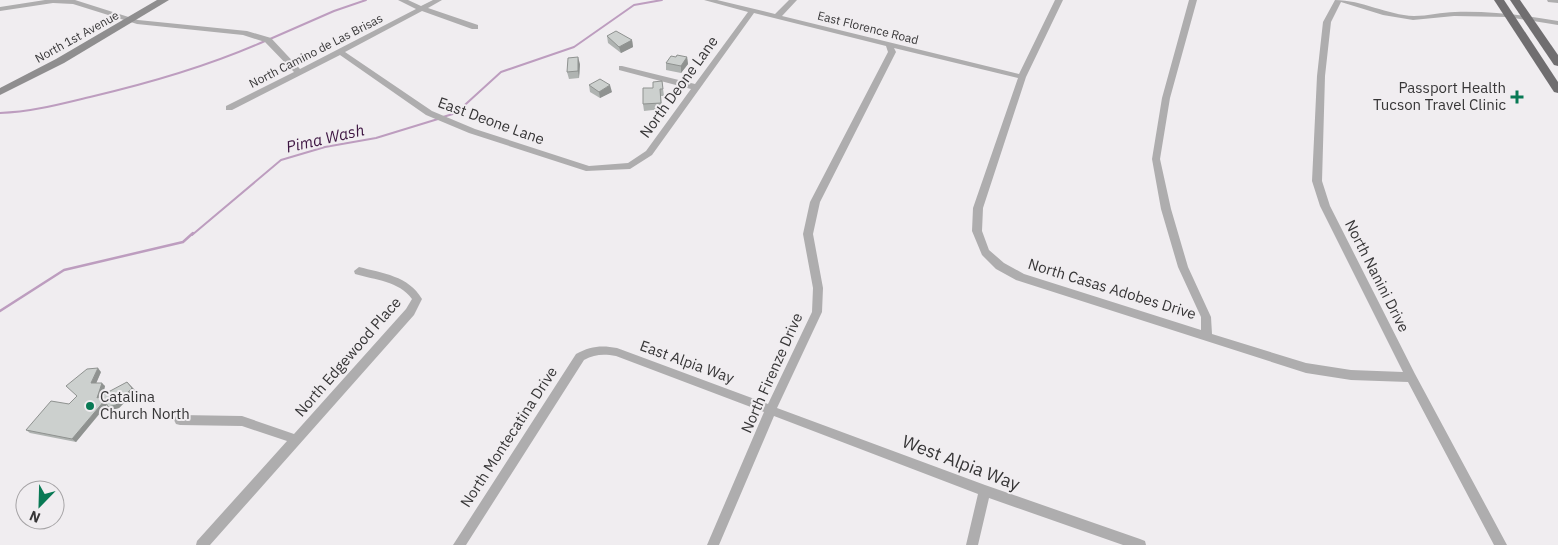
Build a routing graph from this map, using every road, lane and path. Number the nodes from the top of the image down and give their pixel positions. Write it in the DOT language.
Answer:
graph roads {
  1 [pos="164,0"];
  2 [pos="402,0"];
  3 [pos="438,0"];
  4 [pos="708,0"];
  5 [pos="793,0"];
  6 [pos="1059,0"];
  7 [pos="1193,0"];
  8 [pos="1340,0"];
  9 [pos="1499,0"];
  10 [pos="1515,0"];
  11 [pos="1552,0"];
  12 [pos="1558,1"];
  13 [pos="0,9"];
  14 [pos="422,9"];
  15 [pos="752,11"];
  16 [pos="1508,15"];
  17 [pos="777,17"];
  18 [pos="1527,17"];
  19 [pos="130,21"];
  20 [pos="1558,23"];
  21 [pos="475,27"];
  22 [pos="889,45"];
  23 [pos="340,52"];
  24 [pos="1558,63"];
  25 [pos="622,68"];
  26 [pos="299,73"];
  27 [pos="1022,77"];
  28 [pos="696,87"];
  29 [pos="1558,90"];
  30 [pos="0,92"];
  31 [pos="229,108"];
  32 [pos="589,169"];
  33 [pos="359,271"];
  34 [pos="1208,335"];
  35 [pos="590,351"];
  36 [pos="1411,377"];
  37 [pos="771,409"];
  38 [pos="180,420"];
  39 [pos="295,439"];
  40 [pos="984,491"];
  41 [pos="202,545"];
  42 [pos="459,545"];
  43 [pos="713,545"];
  44 [pos="972,545"];
  45 [pos="1140,545"];
  46 [pos="1502,545"];
  1 -- 19 [label="main road, North 1st Avenue"];
  2 -- 14 [label="street"];
  3 -- 14 [label="street, North Camino de Las Brisas"];
  4 -- 15 [label="street, East Florence Road"];
  5 -- 17 [label="street"];
  6 -- 27 [label="street, North Casas Adobes Drive"];
  7 -- 34 [label="street"];
  8 -- 16 [label="street"];
  8 -- 36 [label="street, North Nanini Drive"];
  9 -- 16 [label="highway"];
  10 -- 18 [label="highway"];
  11 -- 12 [label="street"];
  13 -- 19 [label="street"];
  14 -- 21 [label="street"];
  14 -- 23 [label="street, North Camino de Las Brisas"];
  15 -- 17 [label="street, East Florence Road"];
  15 -- 28 [label="street, North Deone Lane"];
  16 -- 18 [label="street"];
  16 -- 29 [label="highway"];
  17 -- 22 [label="street, East Florence Road"];
  18 -- 20 [label="street"];
  18 -- 24 [label="highway"];
  19 -- 26 [label="street"];
  19 -- 30 [label="main road, North 1st Avenue"];
  22 -- 27 [label="street, East Florence Road"];
  22 -- 37 [label="street, North Firenze Drive"];
  23 -- 26 [label="street, North Camino de Las Brisas"];
  23 -- 32 [label="street, East Deone Lane"];
  25 -- 28 [label="street"];
  26 -- 31 [label="street, North Camino de Las Brisas"];
  27 -- 34 [label="street, North Casas Adobes Drive"];
  28 -- 32 [label="street, North Deone Lane"];
  33 -- 39 [label="street, North Edgewood Place"];
  34 -- 36 [label="street, North Casas Adobes Drive"];
  35 -- 37 [label="street, East Alpia Way"];
  35 -- 42 [label="street, North Montecatina Drive"];
  36 -- 46 [label="street, North Nanini Drive"];
  37 -- 40 [label="street, West Alpia Way"];
  37 -- 43 [label="street, North Firenze Drive"];
  38 -- 39 [label="street, North Edgewood Place"];
  39 -- 41 [label="street, North Edgewood Place"];
  40 -- 44 [label="street"];
  40 -- 45 [label="street, West Alpia Way"];
}
